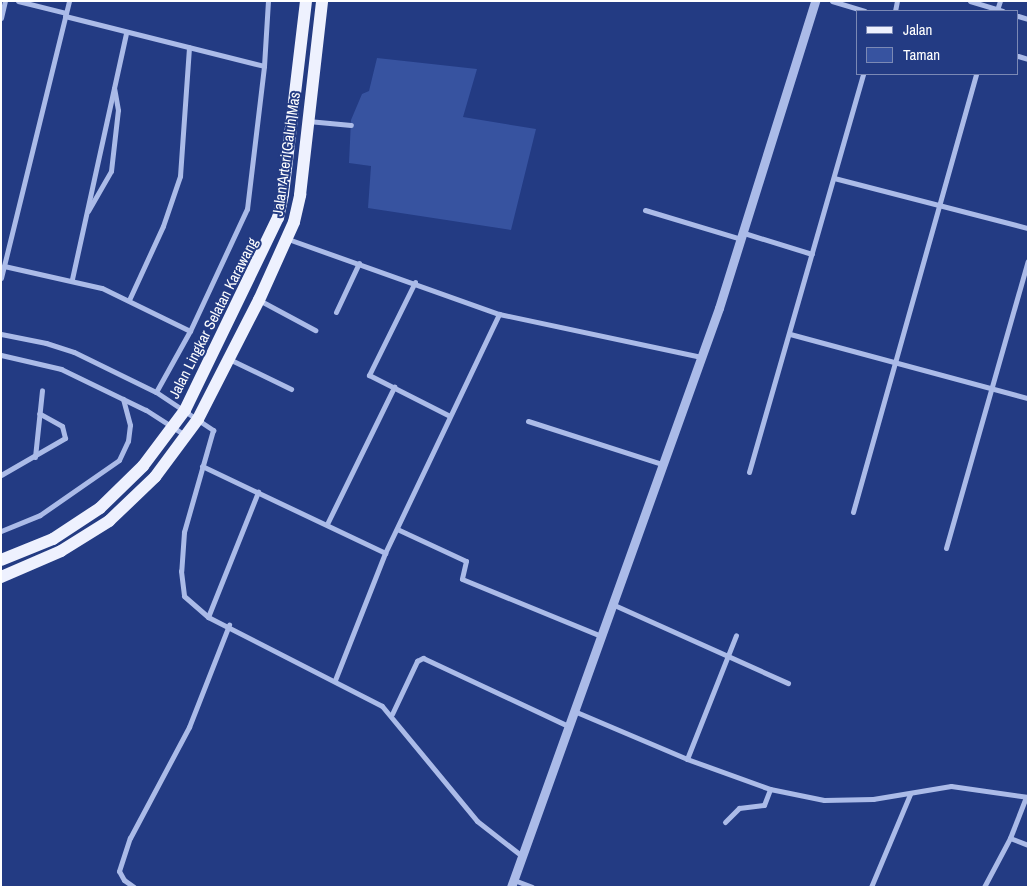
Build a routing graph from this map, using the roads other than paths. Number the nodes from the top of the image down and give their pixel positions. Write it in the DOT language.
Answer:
graph roads {
  1 [pos="5,1"];
  2 [pos="18,1"];
  3 [pos="69,1"];
  4 [pos="268,1"];
  5 [pos="322,1"];
  6 [pos="815,1"];
  7 [pos="832,1"];
  8 [pos="970,1"];
  9 [pos="1000,1"];
  10 [pos="304,2"];
  11 [pos="861,10"];
  12 [pos="1000,10"];
  13 [pos="65,15"];
  14 [pos="1,18"];
  15 [pos="126,33"];
  16 [pos="189,47"];
  17 [pos="264,66"];
  18 [pos="863,75"];
  19 [pos="976,75"];
  20 [pos="114,88"];
  21 [pos="308,121"];
  22 [pos="351,125"];
  23 [pos="834,178"];
  24 [pos="942,205"];
  25 [pos="645,210"];
  26 [pos="86,214"];
  27 [pos="1028,228"];
  28 [pos="743,236"];
  29 [pos="288,239"];
  30 [pos="812,254"];
  31 [pos="1028,261"];
  32 [pos="359,263"];
  33 [pos="4,266"];
  34 [pos="2,274"];
  35 [pos="72,280"];
  36 [pos="415,282"];
  37 [pos="129,300"];
  38 [pos="259,300"];
  39 [pos="336,312"];
  40 [pos="499,314"];
  41 [pos="315,330"];
  42 [pos="190,331"];
  43 [pos="1,334"];
  44 [pos="790,334"];
  45 [pos="1,355"];
  46 [pos="702,357"];
  47 [pos="228,359"];
  48 [pos="897,361"];
  49 [pos="394,387"];
  50 [pos="990,387"];
  51 [pos="291,389"];
  52 [pos="42,390"];
  53 [pos="156,392"];
  54 [pos="1028,398"];
  55 [pos="123,399"];
  56 [pos="185,410"];
  57 [pos="39,413"];
  58 [pos="448,415"];
  59 [pos="198,419"];
  60 [pos="528,421"];
  61 [pos="173,427"];
  62 [pos="186,436"];
  63 [pos="35,457"];
  64 [pos="662,464"];
  65 [pos="202,466"];
  66 [pos="749,472"];
  67 [pos="1,475"];
  68 [pos="258,492"];
  69 [pos="853,512"];
  70 [pos="327,524"];
  71 [pos="397,529"];
  72 [pos="1,532"];
  73 [pos="946,548"];
  74 [pos="385,553"];
  75 [pos="1,560"];
  76 [pos="1,577"];
  77 [pos="612,604"];
  78 [pos="208,617"];
  79 [pos="229,625"];
  80 [pos="736,635"];
  81 [pos="601,636"];
  82 [pos="727,657"];
  83 [pos="335,680"];
  84 [pos="788,683"];
  85 [pos="574,711"];
  86 [pos="392,714"];
  87 [pos="568,726"];
  88 [pos="687,759"];
  89 [pos="770,789"];
  90 [pos="910,794"];
  91 [pos="1027,797"];
  92 [pos="725,822"];
  93 [pos="1010,838"];
  94 [pos="1028,845"];
  95 [pos="522,856"];
  96 [pos="512,884"];
  97 [pos="134,887"];
  98 [pos="532,887"];
  99 [pos="871,887"];
  100 [pos="984,887"];
  1 -- 14 [label="street"];
  2 -- 13 [label="street"];
  3 -- 13 [label="street"];
  4 -- 17 [label="street"];
  5 -- 21 [label="main road, Jalan Arteri Galuh Mas"];
  6 -- 28 [label="street"];
  7 -- 11 [label="street"];
  8 -- 12 [label="street"];
  9 -- 12 [label="street"];
  10 -- 56 [label="main road, Jalan Lingkar Selatan Karawang"];
  13 -- 15 [label="street"];
  13 -- 33 [label="street"];
  15 -- 16 [label="street"];
  15 -- 20 [label="street"];
  16 -- 17 [label="street"];
  16 -- 37 [label="street"];
  17 -- 42 [label="street"];
  18 -- 23 [label="street"];
  19 -- 24 [label="street"];
  20 -- 26 [label="street"];
  20 -- 26 [label="street"];
  21 -- 22 [label="street"];
  21 -- 29 [label="main road, Jalan Arteri Galuh Mas"];
  23 -- 24 [label="street"];
  23 -- 30 [label="street"];
  24 -- 27 [label="street"];
  24 -- 48 [label="street"];
  25 -- 28 [label="street"];
  26 -- 35 [label="street"];
  28 -- 30 [label="street"];
  28 -- 46 [label="street"];
  29 -- 32 [label="street"];
  29 -- 38 [label="main road, Jalan Arteri Galuh Mas"];
  30 -- 44 [label="street"];
  31 -- 50 [label="street"];
  32 -- 36 [label="street"];
  32 -- 39 [label="street"];
  33 -- 34 [label="street"];
  33 -- 35 [label="street"];
  35 -- 37 [label="street"];
  36 -- 40 [label="street"];
  36 -- 49 [label="street"];
  37 -- 42 [label="street"];
  38 -- 41 [label="street"];
  38 -- 47 [label="main road, Jalan Arteri Galuh Mas"];
  40 -- 46 [label="street"];
  40 -- 58 [label="street"];
  42 -- 53 [label="street"];
  43 -- 53 [label="street"];
  44 -- 48 [label="street"];
  44 -- 66 [label="street"];
  45 -- 55 [label="street"];
  46 -- 64 [label="street"];
  47 -- 51 [label="street"];
  47 -- 59 [label="main road, Jalan Arteri Galuh Mas"];
  48 -- 50 [label="street"];
  48 -- 69 [label="street"];
  49 -- 58 [label="street"];
  49 -- 70 [label="street"];
  50 -- 54 [label="street"];
  50 -- 73 [label="street"];
  52 -- 57 [label="street"];
  53 -- 56 [label="street"];
  55 -- 61 [label="street"];
  55 -- 72 [label="street"];
  56 -- 59 [label="street"];
  56 -- 61 [label="main road, Jalan Lingkar Selatan Karawang"];
  57 -- 63 [label="street"];
  57 -- 63 [label="street"];
  58 -- 71 [label="street"];
  59 -- 62 [label="main road, Jalan Arteri Galuh Mas"];
  59 -- 65 [label="street"];
  60 -- 64 [label="street"];
  61 -- 62 [label="street"];
  61 -- 75 [label="main road, Jalan Lingkar Selatan Karawang"];
  62 -- 76 [label="main road"];
  63 -- 67 [label="street"];
  64 -- 77 [label="street"];
  65 -- 68 [label="street"];
  65 -- 78 [label="street"];
  68 -- 70 [label="street"];
  68 -- 78 [label="street"];
  70 -- 74 [label="street"];
  71 -- 74 [label="street"];
  71 -- 81 [label="street"];
  74 -- 83 [label="street"];
  77 -- 81 [label="street"];
  77 -- 82 [label="street"];
  78 -- 79 [label="street"];
  79 -- 83 [label="street"];
  79 -- 97 [label="street"];
  80 -- 82 [label="street"];
  81 -- 85 [label="street"];
  82 -- 84 [label="street"];
  82 -- 88 [label="street"];
  83 -- 86 [label="street"];
  85 -- 87 [label="street"];
  85 -- 88 [label="street"];
  86 -- 87 [label="street"];
  86 -- 95 [label="street"];
  87 -- 95 [label="street"];
  88 -- 89 [label="street"];
  89 -- 90 [label="street"];
  89 -- 92 [label="street"];
  90 -- 91 [label="street"];
  90 -- 99 [label="street"];
  91 -- 93 [label="street"];
  93 -- 94 [label="street"];
  93 -- 100 [label="street"];
  95 -- 96 [label="street"];
  96 -- 98 [label="street"];
}
